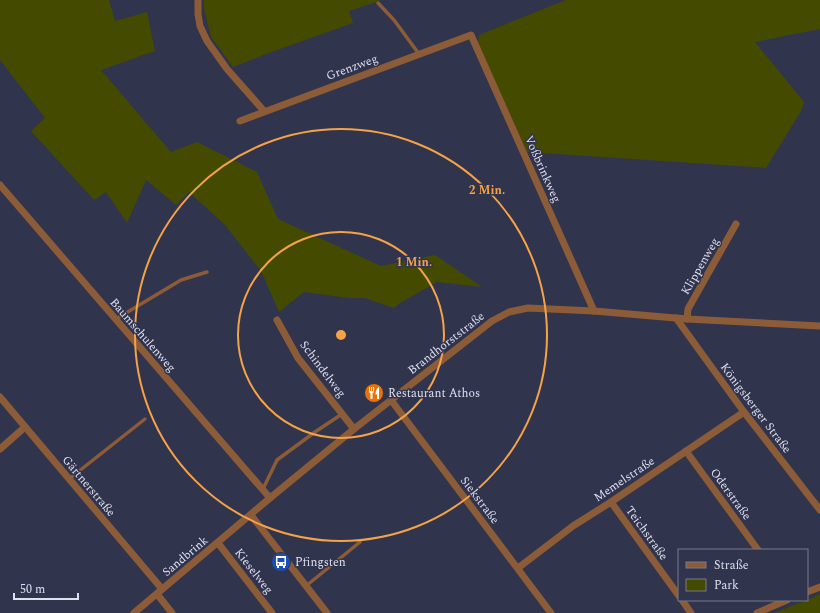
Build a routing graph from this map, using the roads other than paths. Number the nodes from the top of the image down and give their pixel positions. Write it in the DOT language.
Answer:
graph roads {
  1 [pos="198,0"];
  2 [pos="378,4"];
  3 [pos="471,35"];
  4 [pos="419,54"];
  5 [pos="264,111"];
  6 [pos="240,121"];
  7 [pos="0,185"];
  8 [pos="736,224"];
  9 [pos="207,272"];
  10 [pos="594,311"];
  11 [pos="676,318"];
  12 [pos="115,319"];
  13 [pos="687,319"];
  14 [pos="277,320"];
  15 [pos="820,326"];
  16 [pos="0,397"];
  17 [pos="391,400"];
  18 [pos="744,412"];
  19 [pos="342,414"];
  20 [pos="145,419"];
  21 [pos="26,427"];
  22 [pos="354,429"];
  23 [pos="0,449"];
  24 [pos="686,450"];
  25 [pos="69,479"];
  26 [pos="263,490"];
  27 [pos="270,498"];
  28 [pos="611,502"];
  29 [pos="820,510"];
  30 [pos="251,515"];
  31 [pos="360,542"];
  32 [pos="218,543"];
  33 [pos="757,549"];
  34 [pos="518,568"];
  35 [pos="306,586"];
  36 [pos="820,587"];
  37 [pos="159,592"];
  38 [pos="808,592"];
  39 [pos="678,595"];
  40 [pos="683,601"];
  41 [pos="785,601"];
  42 [pos="134,613"];
  43 [pos="172,613"];
  44 [pos="272,613"];
  45 [pos="327,613"];
  46 [pos="551,613"];
  47 [pos="691,613"];
  48 [pos="757,613"];
  1 -- 5 [label="street"];
  2 -- 4 [label="lane"];
  3 -- 4 [label="street, Grenzweg"];
  3 -- 10 [label="street, Voßbrinkweg"];
  4 -- 5 [label="street, Grenzweg"];
  5 -- 6 [label="street, Grenzweg"];
  7 -- 12 [label="street, Baumschulenweg"];
  8 -- 13 [label="street, Klippenweg"];
  9 -- 12 [label="lane"];
  10 -- 11 [label="street, Brandhorststraße"];
  10 -- 17 [label="street, Brandhorststraße"];
  11 -- 13 [label="street, Brandhorststraße"];
  11 -- 18 [label="street, Königsberger Straße"];
  12 -- 26 [label="street, Baumschulenweg"];
  13 -- 15 [label="street, Brandhorststraße"];
  14 -- 19 [label="street, Schindelweg"];
  16 -- 21 [label="street, Gärtnerstraße"];
  17 -- 22 [label="street, Brandhorststraße"];
  17 -- 34 [label="street, Siekstraße"];
  18 -- 24 [label="street, Memelstraße"];
  18 -- 29 [label="street, Königsberger Straße"];
  19 -- 22 [label="street, Schindelweg"];
  19 -- 26 [label="lane"];
  20 -- 25 [label="lane"];
  21 -- 23 [label="street"];
  21 -- 25 [label="street, Gärtnerstraße"];
  22 -- 27 [label="street, Brandhorststraße"];
  24 -- 28 [label="street, Memelstraße"];
  24 -- 33 [label="street, Oderstraße"];
  25 -- 37 [label="street, Gärtnerstraße"];
  26 -- 27 [label="street, Baumschulenweg"];
  27 -- 30 [label="street, Brandhorststraße"];
  28 -- 34 [label="street, Memelstraße"];
  28 -- 39 [label="street, Teichstraße"];
  30 -- 32 [label="street, Sandbrink"];
  30 -- 35 [label="street"];
  31 -- 35 [label="lane"];
  32 -- 37 [label="street, Sandbrink"];
  32 -- 44 [label="street, Kieselweg"];
  34 -- 46 [label="street, Siekstraße"];
  35 -- 45 [label="street"];
  36 -- 38 [label="street"];
  37 -- 42 [label="street, Sandbrink"];
  37 -- 43 [label="street, Gärtnerstraße"];
  40 -- 47 [label="street"];
  41 -- 48 [label="street"];
}
